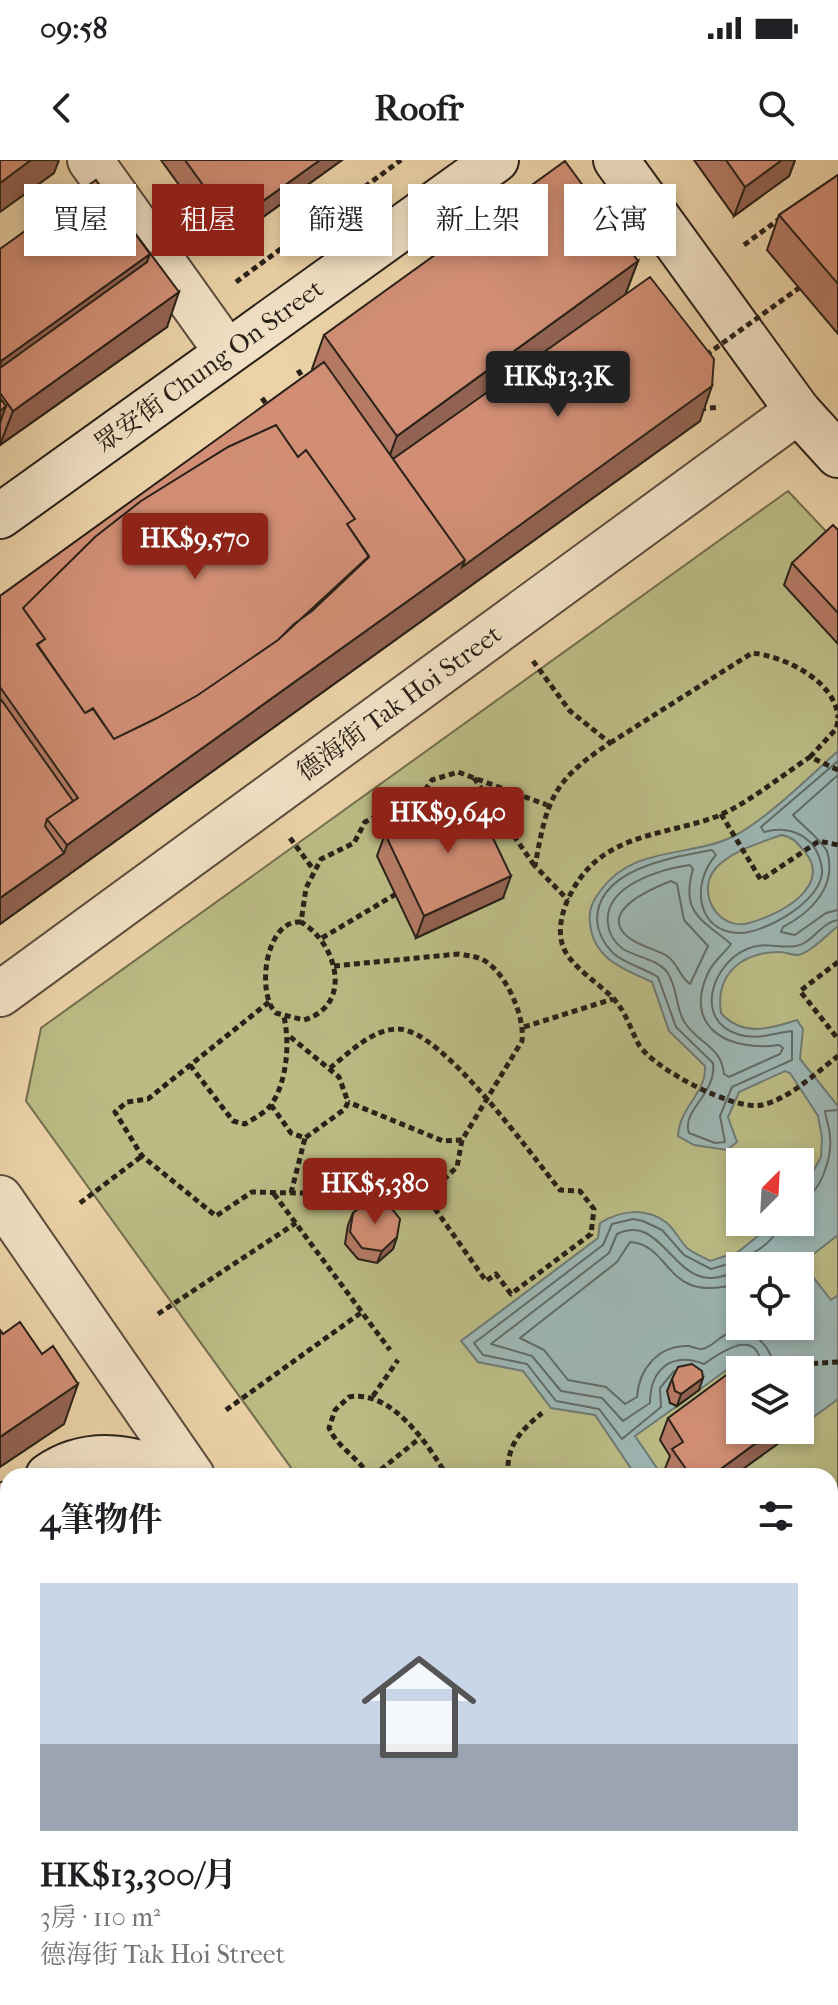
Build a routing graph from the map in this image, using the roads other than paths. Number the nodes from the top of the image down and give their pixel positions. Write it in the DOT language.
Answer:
graph roads {
  1 [pos="90,160"];
  2 [pos="496,160"];
  3 [pos="616,160"];
  4 [pos="227,352"];
  5 [pos="798,411"];
  6 [pos="838,455"];
  7 [pos="0,516"];
  8 [pos="0,994"];
  9 [pos="0,1198"];
  10 [pos="64,1468"];
  11 [pos="160,1468"];
  12 [pos="186,1468"];
  1 -- 4 [label="street"];
  2 -- 4 [label="street, 眾安街 Chung On Street"];
  3 -- 5 [label="street"];
  4 -- 7 [label="street, 眾安街 Chung On Street"];
  5 -- 6 [label="street"];
  5 -- 8 [label="street, 德海街 Tak Hoi Street"];
  9 -- 12 [label="street"];
  10 -- 11 [label="street"];
}
